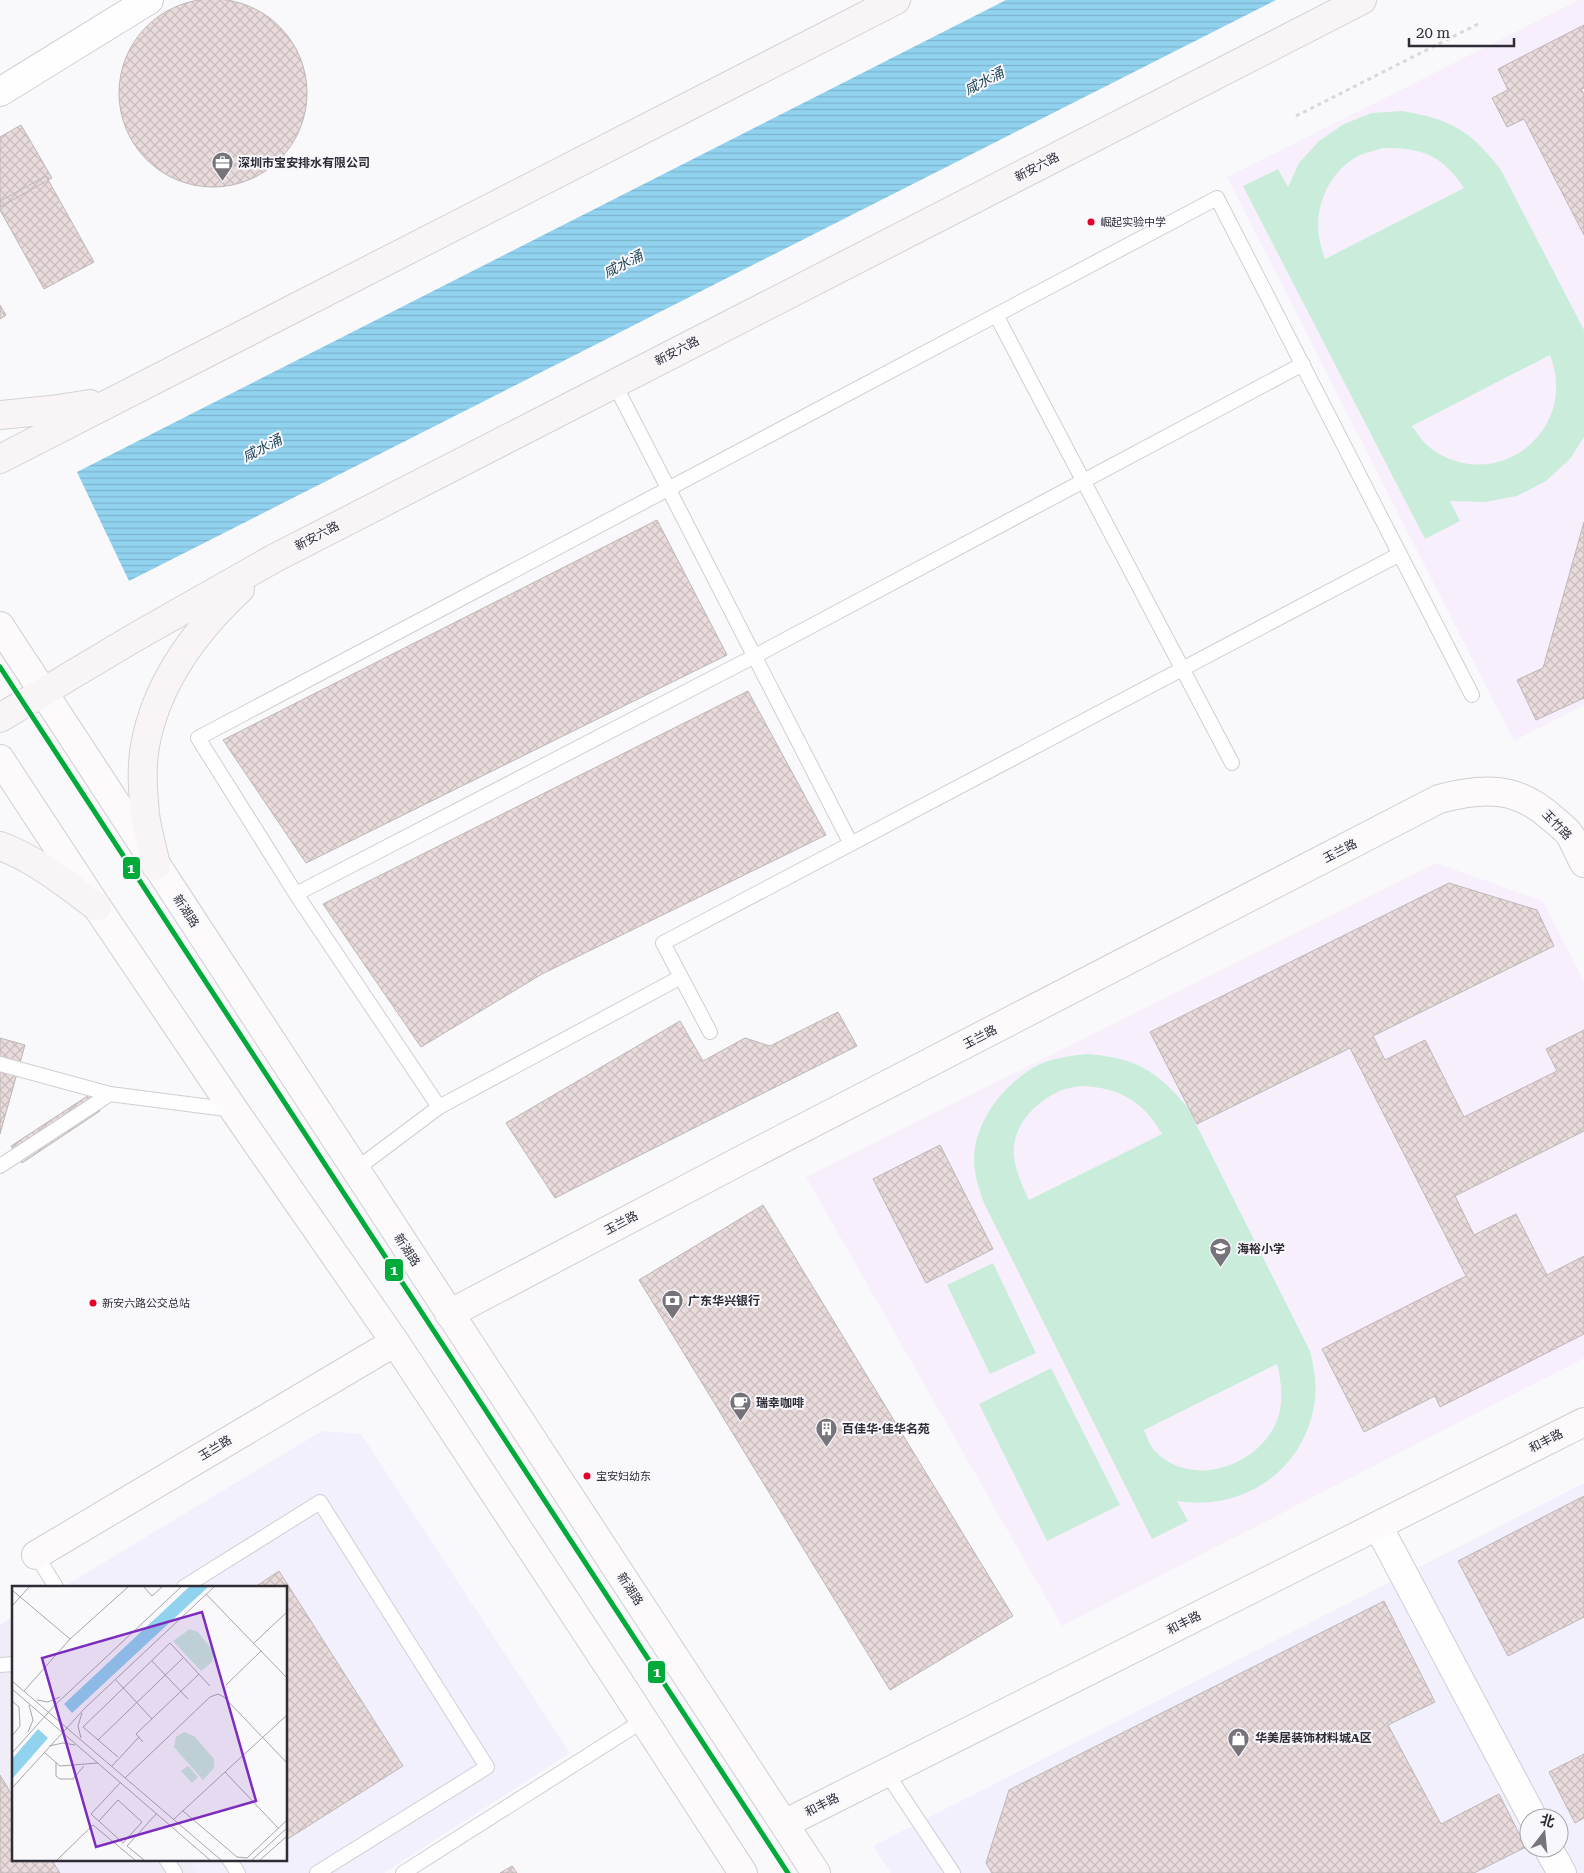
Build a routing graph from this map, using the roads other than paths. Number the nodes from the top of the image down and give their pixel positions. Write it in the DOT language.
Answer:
graph roads {
  1 [pos="149,0"];
  2 [pos="896,0"];
  3 [pos="1362,0"];
  4 [pos="0,92"];
  5 [pos="996,314"];
  6 [pos="1303,364"];
  7 [pos="614,383"];
  8 [pos="116,399"];
  9 [pos="0,415"];
  10 [pos="0,459"];
  11 [pos="1083,481"];
  12 [pos="668,488"];
  13 [pos="1400,554"];
  14 [pos="273,559"];
  15 [pos="0,626"];
  16 [pos="755,656"];
  17 [pos="1182,669"];
  18 [pos="44,692"];
  19 [pos="1472,695"];
  20 [pos="0,718"];
  21 [pos="0,759"];
  22 [pos="1232,763"];
  23 [pos="1520,796"];
  24 [pos="851,844"];
  25 [pos="0,846"];
  26 [pos="1584,863"];
  27 [pos="156,866"];
  28 [pos="296,894"];
  29 [pos="97,907"];
  30 [pos="681,977"];
  31 [pos="710,1032"];
  32 [pos="0,1064"];
  33 [pos="110,1094"];
  34 [pos="439,1107"];
  35 [pos="234,1110"];
  36 [pos="0,1166"];
  37 [pos="355,1170"];
  38 [pos="449,1314"];
  39 [pos="395,1342"];
  40 [pos="1584,1422"];
  41 [pos="1378,1526"];
  42 [pos="36,1555"];
  43 [pos="55,1586"];
  44 [pos="186,1586"];
  45 [pos="644,1720"];
  46 [pos="886,1772"];
  47 [pos="1528,1808"];
  48 [pos="784,1824"];
  49 [pos="1554,1858"];
  50 [pos="167,1860"];
  51 [pos="230,1860"];
  52 [pos="175,1873"];
  53 [pos="238,1873"];
  54 [pos="317,1873"];
  55 [pos="403,1873"];
  56 [pos="743,1873"];
  57 [pos="816,1873"];
  58 [pos="953,1873"];
  59 [pos="1562,1873"];
  1 -- 4 [label="street"];
  2 -- 8 [label="main road"];
  3 -- 7 [label="main road, 新安六路"];
  5 -- 6 [label="lane"];
  5 -- 11 [label="lane"];
  5 -- 12 [label="lane"];
  6 -- 11 [label="lane"];
  6 -- 13 [label="lane"];
  7 -- 12 [label="lane"];
  7 -- 14 [label="main road, 新安六路"];
  8 -- 9 [label="main road"];
  8 -- 10 [label="main road"];
  11 -- 16 [label="lane"];
  11 -- 17 [label="lane"];
  12 -- 16 [label="lane"];
  12 -- 28 [label="lane"];
  13 -- 17 [label="lane"];
  13 -- 19 [label="lane"];
  14 -- 18 [label="main road, 新安六路"];
  14 -- 27 [label="main road"];
  15 -- 18 [label="main road, 新湖路"];
  16 -- 24 [label="lane"];
  16 -- 28 [label="lane"];
  17 -- 22 [label="lane"];
  17 -- 24 [label="lane"];
  18 -- 20 [label="main road, 新安六路"];
  18 -- 27 [label="main road, 新湖路"];
  21 -- 29 [label="main road"];
  23 -- 26 [label="main road, 玉竹路"];
  23 -- 38 [label="main road, 玉兰路"];
  24 -- 30 [label="lane"];
  25 -- 29 [label="main road"];
  27 -- 37 [label="main road, 新湖路"];
  28 -- 34 [label="lane"];
  29 -- 35 [label="main road"];
  30 -- 31 [label="lane"];
  30 -- 34 [label="lane"];
  32 -- 33 [label="lane"];
  33 -- 35 [label="lane"];
  33 -- 36 [label="lane"];
  34 -- 37 [label="lane"];
  35 -- 39 [label="main road"];
  37 -- 38 [label="main road, 新湖路"];
  38 -- 48 [label="main road, 新湖路"];
  39 -- 42 [label="main road, 玉兰路"];
  39 -- 45 [label="main road"];
  40 -- 41 [label="main road, 和丰路"];
  41 -- 46 [label="main road, 和丰路"];
  41 -- 47 [label="street"];
  42 -- 43 [label="lane"];
  44 -- 54 [label="lane"];
  45 -- 55 [label="lane"];
  45 -- 56 [label="main road"];
  46 -- 48 [label="main road, 和丰路"];
  46 -- 58 [label="lane"];
  48 -- 57 [label="main road, 新湖路"];
  49 -- 59 [label="street"];
  50 -- 52 [label="lane"];
  51 -- 53 [label="lane"];
}
